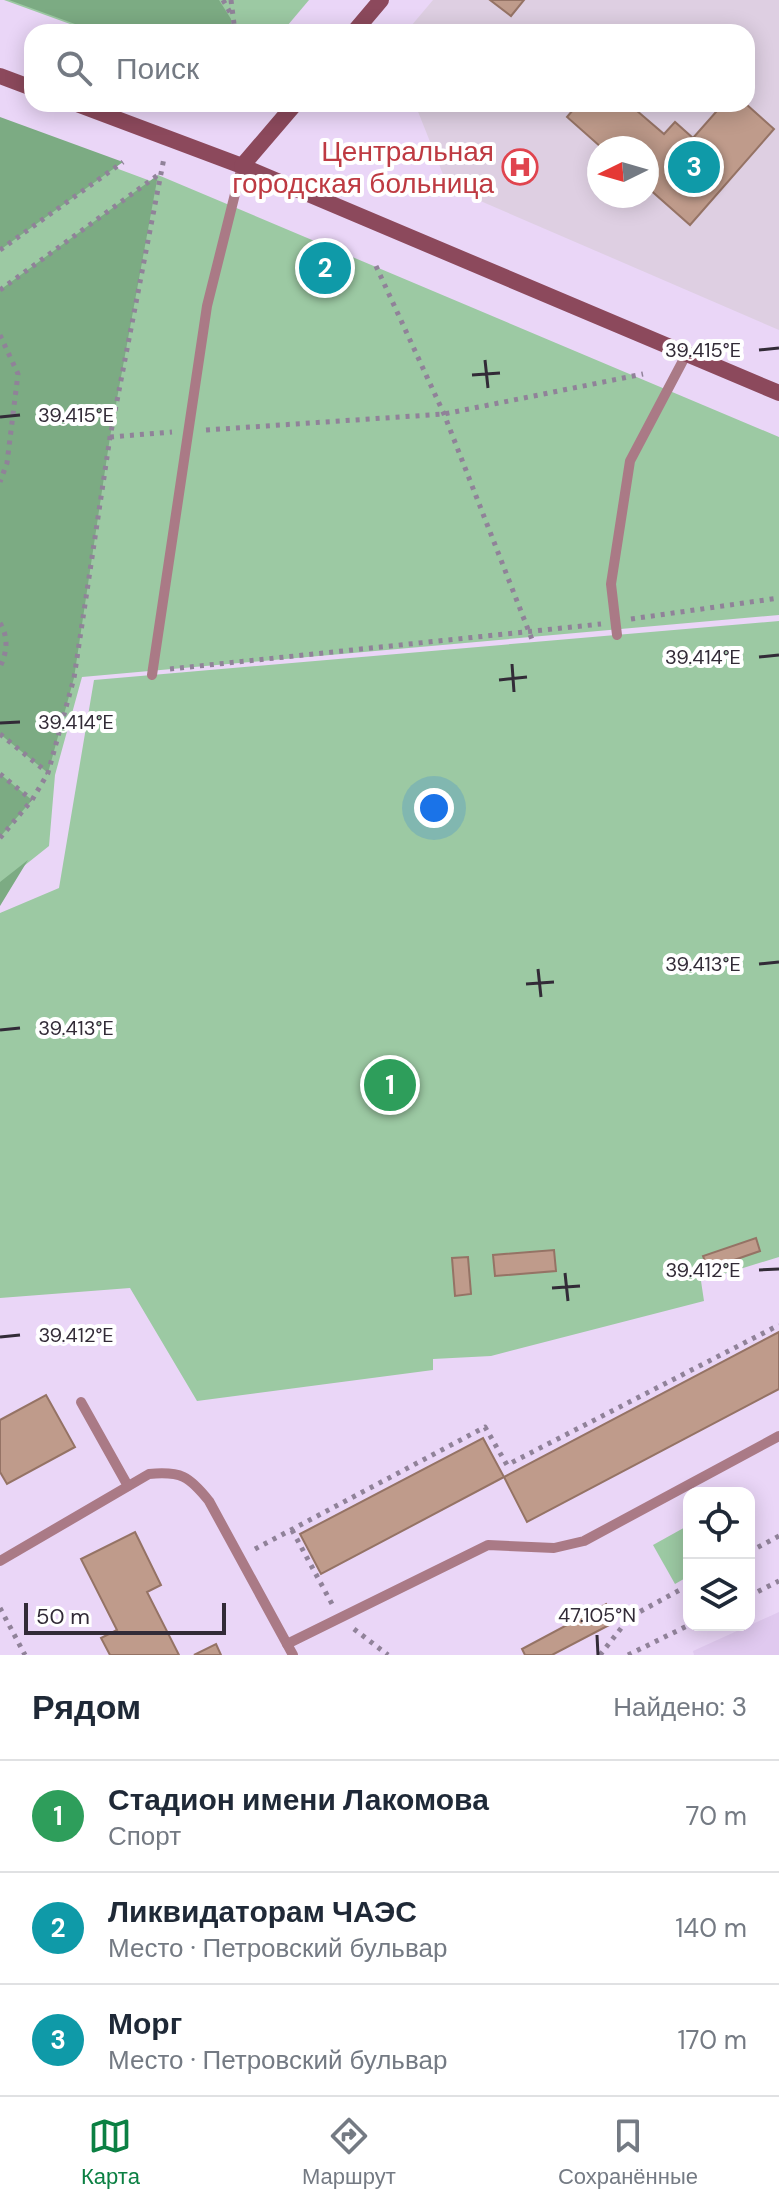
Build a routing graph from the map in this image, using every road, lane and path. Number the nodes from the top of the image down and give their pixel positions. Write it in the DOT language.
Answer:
graph roads {
  1 [pos="223,0"];
  2 [pos="231,0"];
  3 [pos="381,0"];
  4 [pos="233,19"];
  5 [pos="234,24"];
  6 [pos="361,24"];
  7 [pos="0,76"];
  8 [pos="24,85"];
  9 [pos="99,112"];
  10 [pos="288,112"];
  11 [pos="171,138"];
  12 [pos="123,162"];
  13 [pos="242,166"];
  14 [pos="158,175"];
  15 [pos="0,250"];
  16 [pos="376,266"];
  17 [pos="0,290"];
  18 [pos="0,335"];
  19 [pos="687,353"];
  20 [pos="643,374"];
  21 [pos="779,393"];
  22 [pos="444,414"];
  23 [pos="189,431"];
  24 [pos="110,437"];
  25 [pos="0,482"];
  26 [pos="779,598"];
  27 [pos="615,622"];
  28 [pos="0,623"];
  29 [pos="530,634"];
  30 [pos="617,635"];
  31 [pos="533,642"];
  32 [pos="0,667"];
  33 [pos="152,673"];
  34 [pos="0,734"];
  35 [pos="48,773"];
  36 [pos="0,774"];
  37 [pos="32,800"];
  38 [pos="0,838"];
  39 [pos="779,1325"];
  40 [pos="81,1402"];
  41 [pos="779,1436"];
  42 [pos="128,1486"];
  43 [pos="779,1536"];
  44 [pos="755,1549"];
  45 [pos="240,1557"];
  46 [pos="0,1561"];
  47 [pos="779,1581"];
  48 [pos="683,1588"];
  49 [pos="755,1593"];
  50 [pos="0,1608"];
  51 [pos="683,1628"];
  52 [pos="287,1644"];
  53 [pos="25,1655"];
  54 [pos="293,1655"];
  55 [pos="600,1655"];
  56 [pos="628,1655"];
  1 -- 4 [label="path"];
  2 -- 4 [label="path"];
  3 -- 6 [label="street"];
  4 -- 5 [label="path"];
  7 -- 8 [label="street"];
  9 -- 11 [label="street"];
  10 -- 13 [label="street"];
  11 -- 13 [label="street"];
  11 -- 14 [label="path"];
  12 -- 15 [label="path"];
  13 -- 19 [label="street"];
  13 -- 23 [label="lane"];
  14 -- 17 [label="path"];
  14 -- 24 [label="path"];
  16 -- 22 [label="path"];
  18 -- 25 [label="path"];
  19 -- 21 [label="street"];
  19 -- 27 [label="lane"];
  20 -- 22 [label="path"];
  22 -- 23 [label="path"];
  22 -- 29 [label="path"];
  23 -- 24 [label="path"];
  23 -- 33 [label="lane"];
  24 -- 35 [label="path"];
  26 -- 27 [label="path"];
  27 -- 29 [label="path"];
  27 -- 30 [label="lane"];
  28 -- 32 [label="path"];
  29 -- 31 [label="path"];
  29 -- 33 [label="path"];
  34 -- 35 [label="path"];
  35 -- 37 [label="path"];
  36 -- 37 [label="path"];
  37 -- 38 [label="path"];
  39 -- 45 [label="path"];
  40 -- 42 [label="lane"];
  41 -- 52 [label="lane"];
  42 -- 45 [label="lane"];
  42 -- 46 [label="lane"];
  43 -- 44 [label="path"];
  45 -- 52 [label="lane"];
  47 -- 49 [label="path"];
  48 -- 55 [label="path"];
  50 -- 53 [label="path"];
  51 -- 56 [label="path"];
  52 -- 54 [label="lane"];
}
